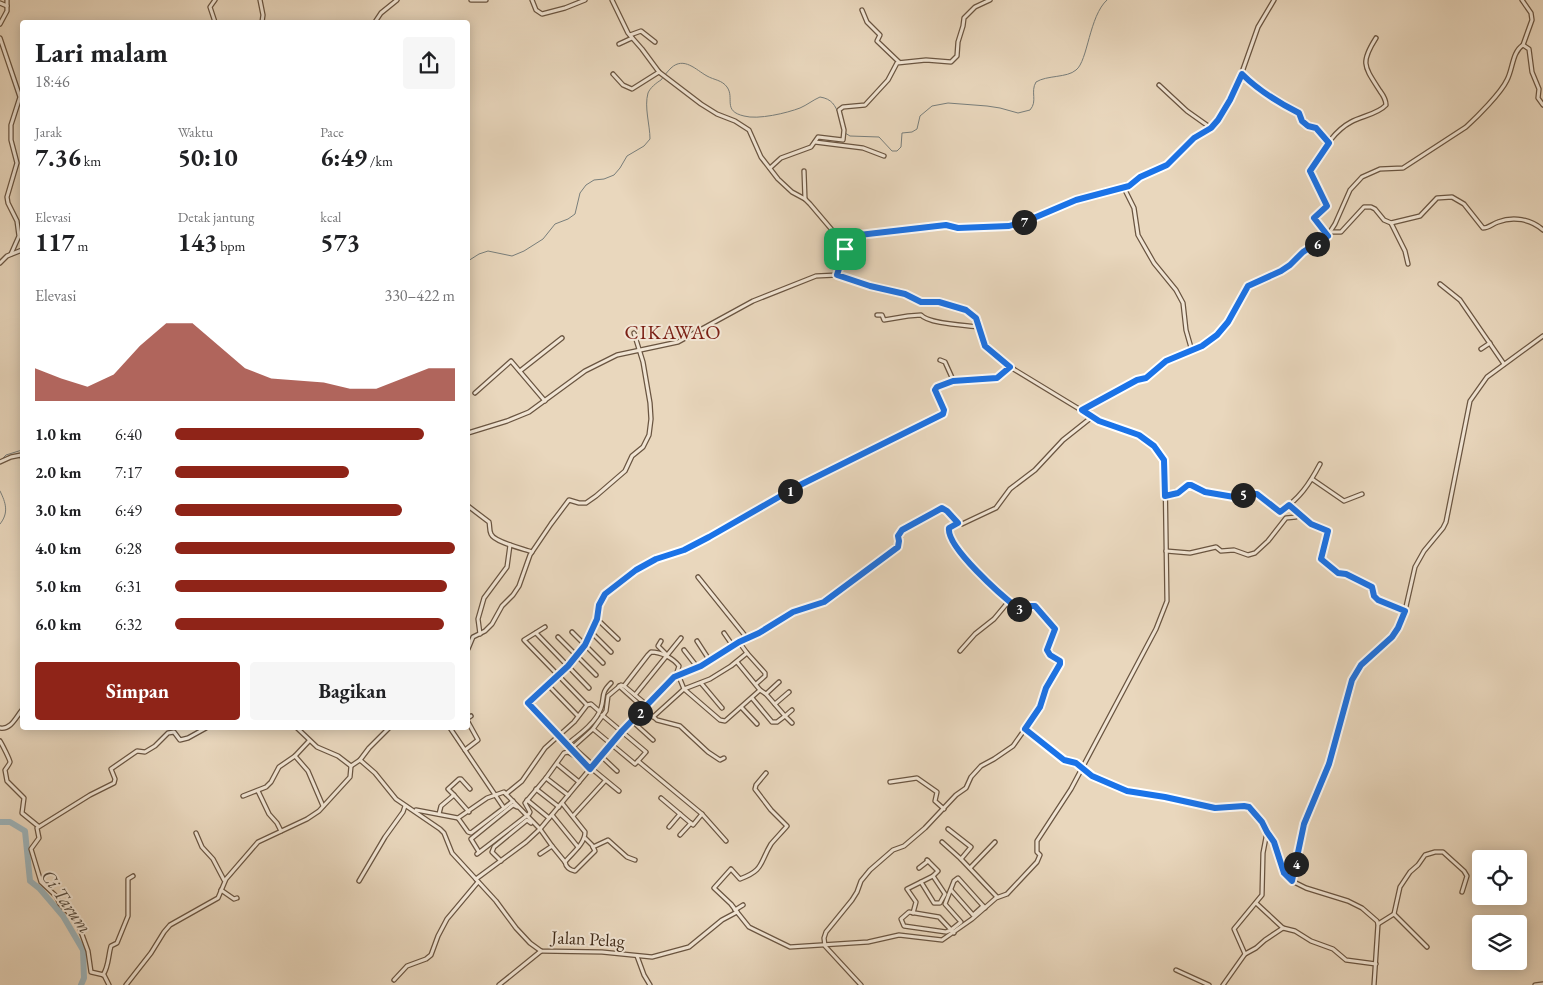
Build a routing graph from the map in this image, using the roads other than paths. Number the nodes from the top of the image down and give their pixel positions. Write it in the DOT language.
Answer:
graph roads {
  1 [pos="7,0"];
  2 [pos="215,0"];
  3 [pos="260,0"];
  4 [pos="397,0"];
  5 [pos="471,0"];
  6 [pos="486,0"];
  7 [pos="532,0"];
  8 [pos="585,0"];
  9 [pos="612,0"];
  10 [pos="990,0"];
  11 [pos="1274,0"];
  12 [pos="1522,0"];
  13 [pos="0,3"];
  14 [pos="8,7"];
  15 [pos="862,10"];
  16 [pos="214,20"];
  17 [pos="262,20"];
  18 [pos="376,20"];
  19 [pos="0,24"];
  20 [pos="631,37"];
  21 [pos="0,38"];
  22 [pos="1376,38"];
  23 [pos="655,42"];
  24 [pos="619,44"];
  25 [pos="1523,45"];
  26 [pos="0,48"];
  27 [pos="5,50"];
  28 [pos="899,63"];
  29 [pos="659,72"];
  30 [pos="613,74"];
  31 [pos="1242,74"];
  32 [pos="1160,85"];
  33 [pos="1543,105"];
  34 [pos="1211,128"];
  35 [pos="815,142"];
  36 [pos="1329,143"];
  37 [pos="884,156"];
  38 [pos="770,168"];
  39 [pos="804,171"];
  40 [pos="1124,188"];
  41 [pos="805,199"];
  42 [pos="1390,223"];
  43 [pos="1543,230"];
  44 [pos="1331,232"];
  45 [pos="1328,236"];
  46 [pos="845,249"];
  47 [pos="20,251"];
  48 [pos="11,254"];
  49 [pos="0,263"];
  50 [pos="1408,264"];
  51 [pos="837,275"];
  52 [pos="1440,284"];
  53 [pos="877,315"];
  54 [pos="978,326"];
  55 [pos="634,333"];
  56 [pos="1543,336"];
  57 [pos="562,338"];
  58 [pos="1490,343"];
  59 [pos="639,349"];
  60 [pos="1481,349"];
  61 [pos="1192,351"];
  62 [pos="940,360"];
  63 [pos="1504,364"];
  64 [pos="1010,367"];
  65 [pos="520,371"];
  66 [pos="953,381"];
  67 [pos="475,393"];
  68 [pos="545,401"];
  69 [pos="1082,410"];
  70 [pos="1092,416"];
  71 [pos="470,432"];
  72 [pos="20,455"];
  73 [pos="0,462"];
  74 [pos="1320,464"];
  75 [pos="1312,479"];
  76 [pos="1362,494"];
  77 [pos="1165,496"];
  78 [pos="1289,505"];
  79 [pos="470,508"];
  80 [pos="1298,514"];
  81 [pos="958,523"];
  82 [pos="510,545"];
  83 [pos="1166,551"];
  84 [pos="532,552"];
  85 [pos="698,577"];
  86 [pos="1009,601"];
  87 [pos="1405,611"];
  88 [pos="597,619"];
  89 [pos="545,627"];
  90 [pos="572,632"];
  91 [pos="591,632"];
  92 [pos="536,633"];
  93 [pos="724,633"];
  94 [pos="480,634"];
  95 [pos="558,637"];
  96 [pos="681,638"];
  97 [pos="746,638"];
  98 [pos="618,639"];
  99 [pos="661,641"];
  100 [pos="697,641"];
  101 [pos="739,642"];
  102 [pos="470,644"];
  103 [pos="585,645"];
  104 [pos="733,646"];
  105 [pos="684,650"];
  106 [pos="960,651"];
  107 [pos="611,652"];
  108 [pos="747,653"];
  109 [pos="577,656"];
  110 [pos="667,656"];
  111 [pos="710,661"];
  112 [pos="737,662"];
  113 [pos="603,664"];
  114 [pos="568,666"];
  115 [pos="698,668"];
  116 [pos="679,674"];
  117 [pos="558,675"];
  118 [pos="596,676"];
  119 [pos="779,682"];
  120 [pos="611,683"];
  121 [pos="701,683"];
  122 [pos="548,684"];
  123 [pos="756,684"];
  124 [pos="619,686"];
  125 [pos="624,686"];
  126 [pos="589,688"];
  127 [pos="684,689"];
  128 [pos="760,690"];
  129 [pos="789,692"];
  130 [pos="766,694"];
  131 [pos="635,695"];
  132 [pos="752,698"];
  133 [pos="586,704"];
  134 [pos="775,704"];
  135 [pos="646,707"];
  136 [pos="722,708"];
  137 [pos="742,708"];
  138 [pos="792,710"];
  139 [pos="600,711"];
  140 [pos="20,712"];
  141 [pos="577,715"];
  142 [pos="602,715"];
  143 [pos="785,716"];
  144 [pos="653,717"];
  145 [pos="632,721"];
  146 [pos="792,723"];
  147 [pos="757,724"];
  148 [pos="470,726"];
  149 [pos="0,728"];
  150 [pos="593,729"];
  151 [pos="1025,729"];
  152 [pos="203,730"];
  153 [pos="298,730"];
  154 [pos="387,730"];
  155 [pos="451,730"];
  156 [pos="622,731"];
  157 [pos="560,736"];
  158 [pos="653,740"];
  159 [pos="309,741"];
  160 [pos="0,742"];
  161 [pos="611,744"];
  162 [pos="566,745"];
  163 [pos="465,750"];
  164 [pos="295,756"];
  165 [pos="601,756"];
  166 [pos="577,757"];
  167 [pos="724,758"];
  168 [pos="360,760"];
  169 [pos="638,761"];
  170 [pos="557,764"];
  171 [pos="351,766"];
  172 [pos="591,767"];
  173 [pos="1082,768"];
  174 [pos="617,771"];
  175 [pos="766,773"];
  176 [pos="546,778"];
  177 [pos="605,781"];
  178 [pos="579,782"];
  179 [pos="890,782"];
  180 [pos="470,789"];
  181 [pos="536,789"];
  182 [pos="258,791"];
  183 [pos="619,792"];
  184 [pos="506,794"];
  185 [pos="454,795"];
  186 [pos="494,795"];
  187 [pos="568,795"];
  188 [pos="243,796"];
  189 [pos="661,798"];
  190 [pos="527,800"];
  191 [pos="512,801"];
  192 [pos="562,803"];
  193 [pos="323,806"];
  194 [pos="405,806"];
  195 [pos="559,807"];
  196 [pos="504,808"];
  197 [pos="944,809"];
  198 [pos="413,810"];
  199 [pos="469,812"];
  200 [pos="439,814"];
  201 [pos="680,814"];
  202 [pos="702,814"];
  203 [pos="526,816"];
  204 [pos="573,816"];
  205 [pos="551,817"];
  206 [pos="458,818"];
  207 [pos="690,823"];
  208 [pos="38,826"];
  209 [pos="669,827"];
  210 [pos="948,829"];
  211 [pos="539,830"];
  212 [pos="281,831"];
  213 [pos="1267,832"];
  214 [pos="196,834"];
  215 [pos="680,835"];
  216 [pos="585,838"];
  217 [pos="726,840"];
  218 [pos="942,842"];
  219 [pos="995,842"];
  220 [pos="552,846"];
  221 [pos="593,846"];
  222 [pos="578,847"];
  223 [pos="540,854"];
  224 [pos="961,858"];
  225 [pos="635,860"];
  226 [pos="500,861"];
  227 [pos="565,862"];
  228 [pos="919,868"];
  229 [pos="970,868"];
  230 [pos="133,876"];
  231 [pos="933,876"];
  232 [pos="224,880"];
  233 [pos="359,881"];
  234 [pos="477,881"];
  235 [pos="1292,881"];
  236 [pos="921,882"];
  237 [pos="221,890"];
  238 [pos="951,890"];
  239 [pos="1462,892"];
  240 [pos="997,897"];
  241 [pos="237,898"];
  242 [pos="1256,903"];
  243 [pos="743,905"];
  244 [pos="984,906"];
  245 [pos="736,911"];
  246 [pos="913,913"];
  247 [pos="1394,914"];
  248 [pos="1378,924"];
  249 [pos="1283,928"];
  250 [pos="953,932"];
  251 [pos="825,946"];
  252 [pos="1427,946"];
  253 [pos="542,951"];
  254 [pos="1245,954"];
  255 [pos="638,956"];
  256 [pos="1376,964"];
  257 [pos="1176,970"];
  258 [pos="104,975"];
  259 [pos="394,980"];
  260 [pos="1543,984"];
  261 [pos="109,985"];
  262 [pos="126,985"];
  263 [pos="499,985"];
  264 [pos="650,985"];
  265 [pos="861,985"];
  266 [pos="1209,985"];
  267 [pos="1223,985"];
  268 [pos="1374,985"];
  269 [pos="1535,985"];
  1 -- 14 [label="street"];
  2 -- 16 [label="street"];
  3 -- 17 [label="street"];
  4 -- 18 [label="street"];
  5 -- 6 [label="street"];
  7 -- 8 [label="street"];
  9 -- 20 [label="street"];
  10 -- 28 [label="street"];
  11 -- 31 [label="street"];
  12 -- 25 [label="street"];
  13 -- 14 [label="street"];
  14 -- 19 [label="street"];
  15 -- 28 [label="street"];
  20 -- 23 [label="street"];
  20 -- 24 [label="street"];
  20 -- 29 [label="street"];
  21 -- 27 [label="street"];
  22 -- 36 [label="street"];
  25 -- 33 [label="street"];
  25 -- 44 [label="street"];
  26 -- 27 [label="street"];
  27 -- 48 [label="street"];
  28 -- 35 [label="street"];
  29 -- 30 [label="street"];
  29 -- 38 [label="street"];
  31 -- 34 [label="street"];
  31 -- 36 [label="street"];
  32 -- 34 [label="street"];
  34 -- 40 [label="street"];
  35 -- 37 [label="street"];
  35 -- 38 [label="street"];
  36 -- 45 [label="street"];
  38 -- 41 [label="street"];
  39 -- 41 [label="street"];
  40 -- 46 [label="street"];
  40 -- 61 [label="street"];
  41 -- 46 [label="street"];
  42 -- 43 [label="street"];
  42 -- 44 [label="street"];
  42 -- 50 [label="street"];
  44 -- 45 [label="street"];
  45 -- 61 [label="street"];
  46 -- 51 [label="street"];
  47 -- 48 [label="street"];
  48 -- 49 [label="street"];
  51 -- 54 [label="street"];
  51 -- 59 [label="street"];
  52 -- 58 [label="street"];
  53 -- 54 [label="street"];
  54 -- 64 [label="street"];
  55 -- 59 [label="street"];
  56 -- 63 [label="street"];
  57 -- 65 [label="street"];
  58 -- 60 [label="street"];
  58 -- 63 [label="street"];
  59 -- 68 [label="street"];
  59 -- 84 [label="street"];
  61 -- 69 [label="street"];
  62 -- 66 [label="street"];
  63 -- 87 [label="street"];
  64 -- 66 [label="street"];
  64 -- 69 [label="street"];
  65 -- 67 [label="street"];
  65 -- 68 [label="street"];
  66 -- 88 [label="street"];
  68 -- 71 [label="street"];
  69 -- 70 [label="street"];
  70 -- 77 [label="street"];
  70 -- 81 [label="street"];
  72 -- 73 [label="street"];
  74 -- 75 [label="street"];
  75 -- 76 [label="street"];
  75 -- 78 [label="street"];
  77 -- 78 [label="street"];
  77 -- 83 [label="street"];
  78 -- 80 [label="street"];
  79 -- 82 [label="street"];
  80 -- 83 [label="street"];
  80 -- 87 [label="street"];
  81 -- 86 [label="street"];
  81 -- 97 [label="street"];
  82 -- 84 [label="street"];
  82 -- 94 [label="street"];
  83 -- 173 [label="street"];
  84 -- 94 [label="street"];
  85 -- 97 [label="street"];
  86 -- 106 [label="street"];
  86 -- 151 [label="street"];
  87 -- 235 [label="street"];
  88 -- 91 [label="street"];
  88 -- 98 [label="street"];
  89 -- 92 [label="street"];
  90 -- 103 [label="street"];
  91 -- 103 [label="street"];
  91 -- 107 [label="street"];
  92 -- 114 [label="street"];
  92 -- 117 [label="street"];
  93 -- 104 [label="street"];
  94 -- 102 [label="street"];
  95 -- 109 [label="street"];
  96 -- 110 [label="street"];
  97 -- 101 [label="street"];
  99 -- 110 [label="street"];
  100 -- 111 [label="street"];
  101 -- 104 [label="street"];
  101 -- 108 [label="street"];
  103 -- 109 [label="street"];
  103 -- 113 [label="street"];
  104 -- 111 [label="street"];
  105 -- 115 [label="street"];
  108 -- 112 [label="street"];
  108 -- 123 [label="street"];
  109 -- 114 [label="street"];
  109 -- 118 [label="street"];
  110 -- 116 [label="street"];
  110 -- 125 [label="street"];
  110 -- 131 [label="street"];
  111 -- 115 [label="street"];
  112 -- 121 [label="street"];
  112 -- 123 [label="street"];
  114 -- 117 [label="street"];
  114 -- 126 [label="street"];
  115 -- 116 [label="street"];
  116 -- 127 [label="street"];
  116 -- 135 [label="street"];
  117 -- 122 [label="street"];
  117 -- 133 [label="street"];
  119 -- 130 [label="street"];
  120 -- 139 [label="street"];
  121 -- 127 [label="street"];
  121 -- 136 [label="street"];
  122 -- 141 [label="street"];
  122 -- 157 [label="street"];
  123 -- 128 [label="street"];
  124 -- 125 [label="street"];
  124 -- 135 [label="street"];
  124 -- 142 [label="street"];
  125 -- 131 [label="street"];
  127 -- 137 [label="street"];
  127 -- 144 [label="street"];
  128 -- 130 [label="street"];
  128 -- 132 [label="street"];
  129 -- 134 [label="street"];
  130 -- 134 [label="street"];
  131 -- 135 [label="street"];
  132 -- 137 [label="street"];
  132 -- 143 [label="street"];
  134 -- 143 [label="street"];
  135 -- 144 [label="street"];
  135 -- 145 [label="street"];
  137 -- 147 [label="street"];
  138 -- 143 [label="street"];
  139 -- 157 [label="street"];
  139 -- 162 [label="street"];
  140 -- 149 [label="street"];
  142 -- 150 [label="street"];
  142 -- 156 [label="street"];
  143 -- 146 [label="street"];
  144 -- 167 [label="street"];
  145 -- 156 [label="street"];
  145 -- 158 [label="street"];
  148 -- 163 [label="street"];
  150 -- 161 [label="street"];
  150 -- 172 [label="street"];
  151 -- 173 [label="street"];
  151 -- 197 [label="street"];
  152 -- 208 [label="street"];
  153 -- 159 [label="street"];
  154 -- 168 [label="street"];
  155 -- 163 [label="street"];
  156 -- 161 [label="street"];
  156 -- 169 [label="street"];
  157 -- 162 [label="street"];
  157 -- 184 [label="street"];
  159 -- 164 [label="street"];
  159 -- 171 [label="street"];
  160 -- 208 [label="street"];
  161 -- 165 [label="street"];
  161 -- 169 [label="street"];
  162 -- 166 [label="street"];
  163 -- 186 [label="street"];
  164 -- 182 [label="street"];
  164 -- 193 [label="street"];
  165 -- 172 [label="street"];
  165 -- 174 [label="street"];
  166 -- 170 [label="street"];
  166 -- 172 [label="street"];
  168 -- 171 [label="street"];
  168 -- 194 [label="street, Jalan Pelag"];
  169 -- 202 [label="street"];
  170 -- 176 [label="street"];
  170 -- 178 [label="street"];
  171 -- 193 [label="street"];
  172 -- 177 [label="street"];
  172 -- 178 [label="street"];
  173 -- 213 [label="street"];
  173 -- 240 [label="street"];
  175 -- 245 [label="street"];
  176 -- 181 [label="street"];
  176 -- 187 [label="street"];
  177 -- 183 [label="street"];
  177 -- 204 [label="street"];
  178 -- 187 [label="street"];
  179 -- 197 [label="street"];
  180 -- 185 [label="street"];
  181 -- 190 [label="street"];
  181 -- 195 [label="street"];
  182 -- 188 [label="street"];
  182 -- 212 [label="street"];
  184 -- 186 [label="street"];
  184 -- 191 [label="street"];
  185 -- 199 [label="street"];
  185 -- 200 [label="street"];
  186 -- 196 [label="street"];
  186 -- 199 [label="street"];
  187 -- 192 [label="street"];
  189 -- 201 [label="street"];
  190 -- 203 [label="street"];
  190 -- 205 [label="street"];
  191 -- 196 [label="street"];
  191 -- 203 [label="street"];
  192 -- 195 [label="street"];
  192 -- 204 [label="street"];
  193 -- 212 [label="street"];
  194 -- 198 [label="street, Jalan Pelag"];
  194 -- 233 [label="street"];
  195 -- 205 [label="street"];
  196 -- 206 [label="street"];
  197 -- 251 [label="street"];
  198 -- 200 [label="street"];
  198 -- 234 [label="street, Jalan Pelag"];
  199 -- 206 [label="street"];
  200 -- 206 [label="street"];
  201 -- 207 [label="street"];
  201 -- 209 [label="street"];
  202 -- 207 [label="street"];
  202 -- 217 [label="street"];
  203 -- 203 [label="street"];
  203 -- 211 [label="street"];
  204 -- 216 [label="street"];
  205 -- 211 [label="street"];
  205 -- 222 [label="street"];
  207 -- 215 [label="street"];
  208 -- 258 [label="street"];
  210 -- 224 [label="street"];
  211 -- 220 [label="street"];
  211 -- 226 [label="street"];
  211 -- 226 [label="street"];
  212 -- 232 [label="street"];
  213 -- 235 [label="street"];
  213 -- 242 [label="street"];
  214 -- 232 [label="street"];
  216 -- 221 [label="street"];
  216 -- 222 [label="street"];
  218 -- 224 [label="street"];
  219 -- 229 [label="street"];
  220 -- 223 [label="street"];
  220 -- 227 [label="street"];
  221 -- 225 [label="street"];
  221 -- 227 [label="street"];
  222 -- 227 [label="street"];
  224 -- 229 [label="street"];
  226 -- 234 [label="street"];
  228 -- 231 [label="street"];
  229 -- 240 [label="street"];
  230 -- 258 [label="street"];
  231 -- 236 [label="street"];
  231 -- 236 [label="street"];
  232 -- 237 [label="street"];
  234 -- 253 [label="street, Jalan Pelag"];
  234 -- 259 [label="street"];
  235 -- 248 [label="street"];
  236 -- 246 [label="street"];
  237 -- 241 [label="street"];
  237 -- 262 [label="street"];
  238 -- 244 [label="street"];
  238 -- 244 [label="street"];
  238 -- 250 [label="street"];
  239 -- 247 [label="street"];
  240 -- 244 [label="street"];
  242 -- 249 [label="street"];
  242 -- 254 [label="street"];
  243 -- 245 [label="street, Jalan Pelag"];
  244 -- 250 [label="street"];
  245 -- 251 [label="street"];
  245 -- 255 [label="street, Jalan Pelag"];
  246 -- 250 [label="street"];
  246 -- 250 [label="street"];
  247 -- 248 [label="street"];
  247 -- 252 [label="street"];
  248 -- 256 [label="street"];
  249 -- 254 [label="street"];
  249 -- 256 [label="street"];
  250 -- 251 [label="street"];
  251 -- 265 [label="street"];
  253 -- 255 [label="street, Jalan Pelag"];
  253 -- 263 [label="street"];
  254 -- 267 [label="street"];
  255 -- 264 [label="street"];
  256 -- 268 [label="street"];
  257 -- 266 [label="street"];
  258 -- 261 [label="street"];
  260 -- 269 [label="street"];
}
